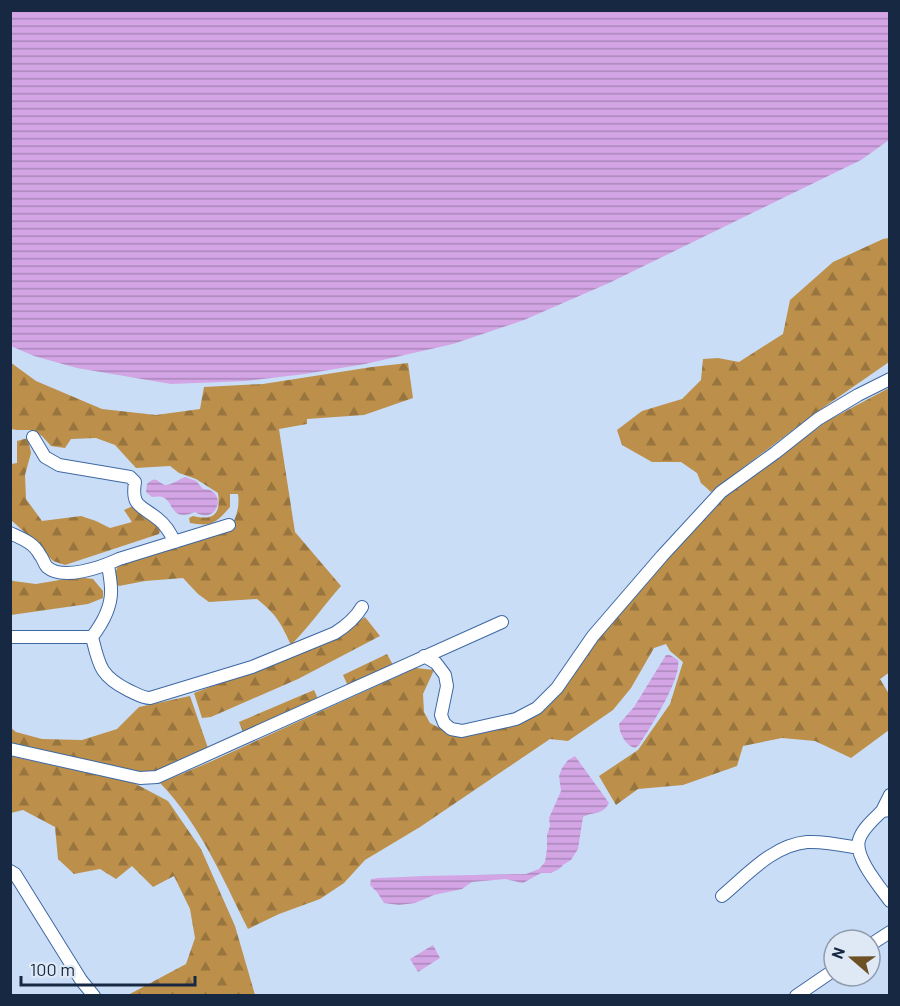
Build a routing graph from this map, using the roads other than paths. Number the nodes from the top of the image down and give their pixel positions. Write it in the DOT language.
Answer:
graph roads {
  1 [pos="890,379"];
  2 [pos="33,436"];
  3 [pos="229,525"];
  4 [pos="10,533"];
  5 [pos="175,542"];
  6 [pos="108,565"];
  7 [pos="362,607"];
  8 [pos="502,622"];
  9 [pos="10,637"];
  10 [pos="92,637"];
  11 [pos="424,656"];
  12 [pos="10,749"];
  13 [pos="890,795"];
  14 [pos="886,810"];
  15 [pos="858,848"];
  16 [pos="10,871"];
  17 [pos="722,896"];
  18 [pos="890,901"];
  19 [pos="822,978"];
  20 [pos="94,996"];
  21 [pos="796,996"];
  1 -- 11 [label="street"];
  2 -- 5 [label="street"];
  3 -- 5 [label="street"];
  4 -- 6 [label="street"];
  5 -- 6 [label="street"];
  6 -- 10 [label="street"];
  7 -- 10 [label="street"];
  8 -- 11 [label="street"];
  9 -- 10 [label="street"];
  11 -- 12 [label="street"];
  13 -- 14 [label="street"];
  14 -- 15 [label="street"];
  15 -- 17 [label="street"];
  15 -- 18 [label="street"];
  16 -- 20 [label="street"];
  19 -- 21 [label="street"];
}
